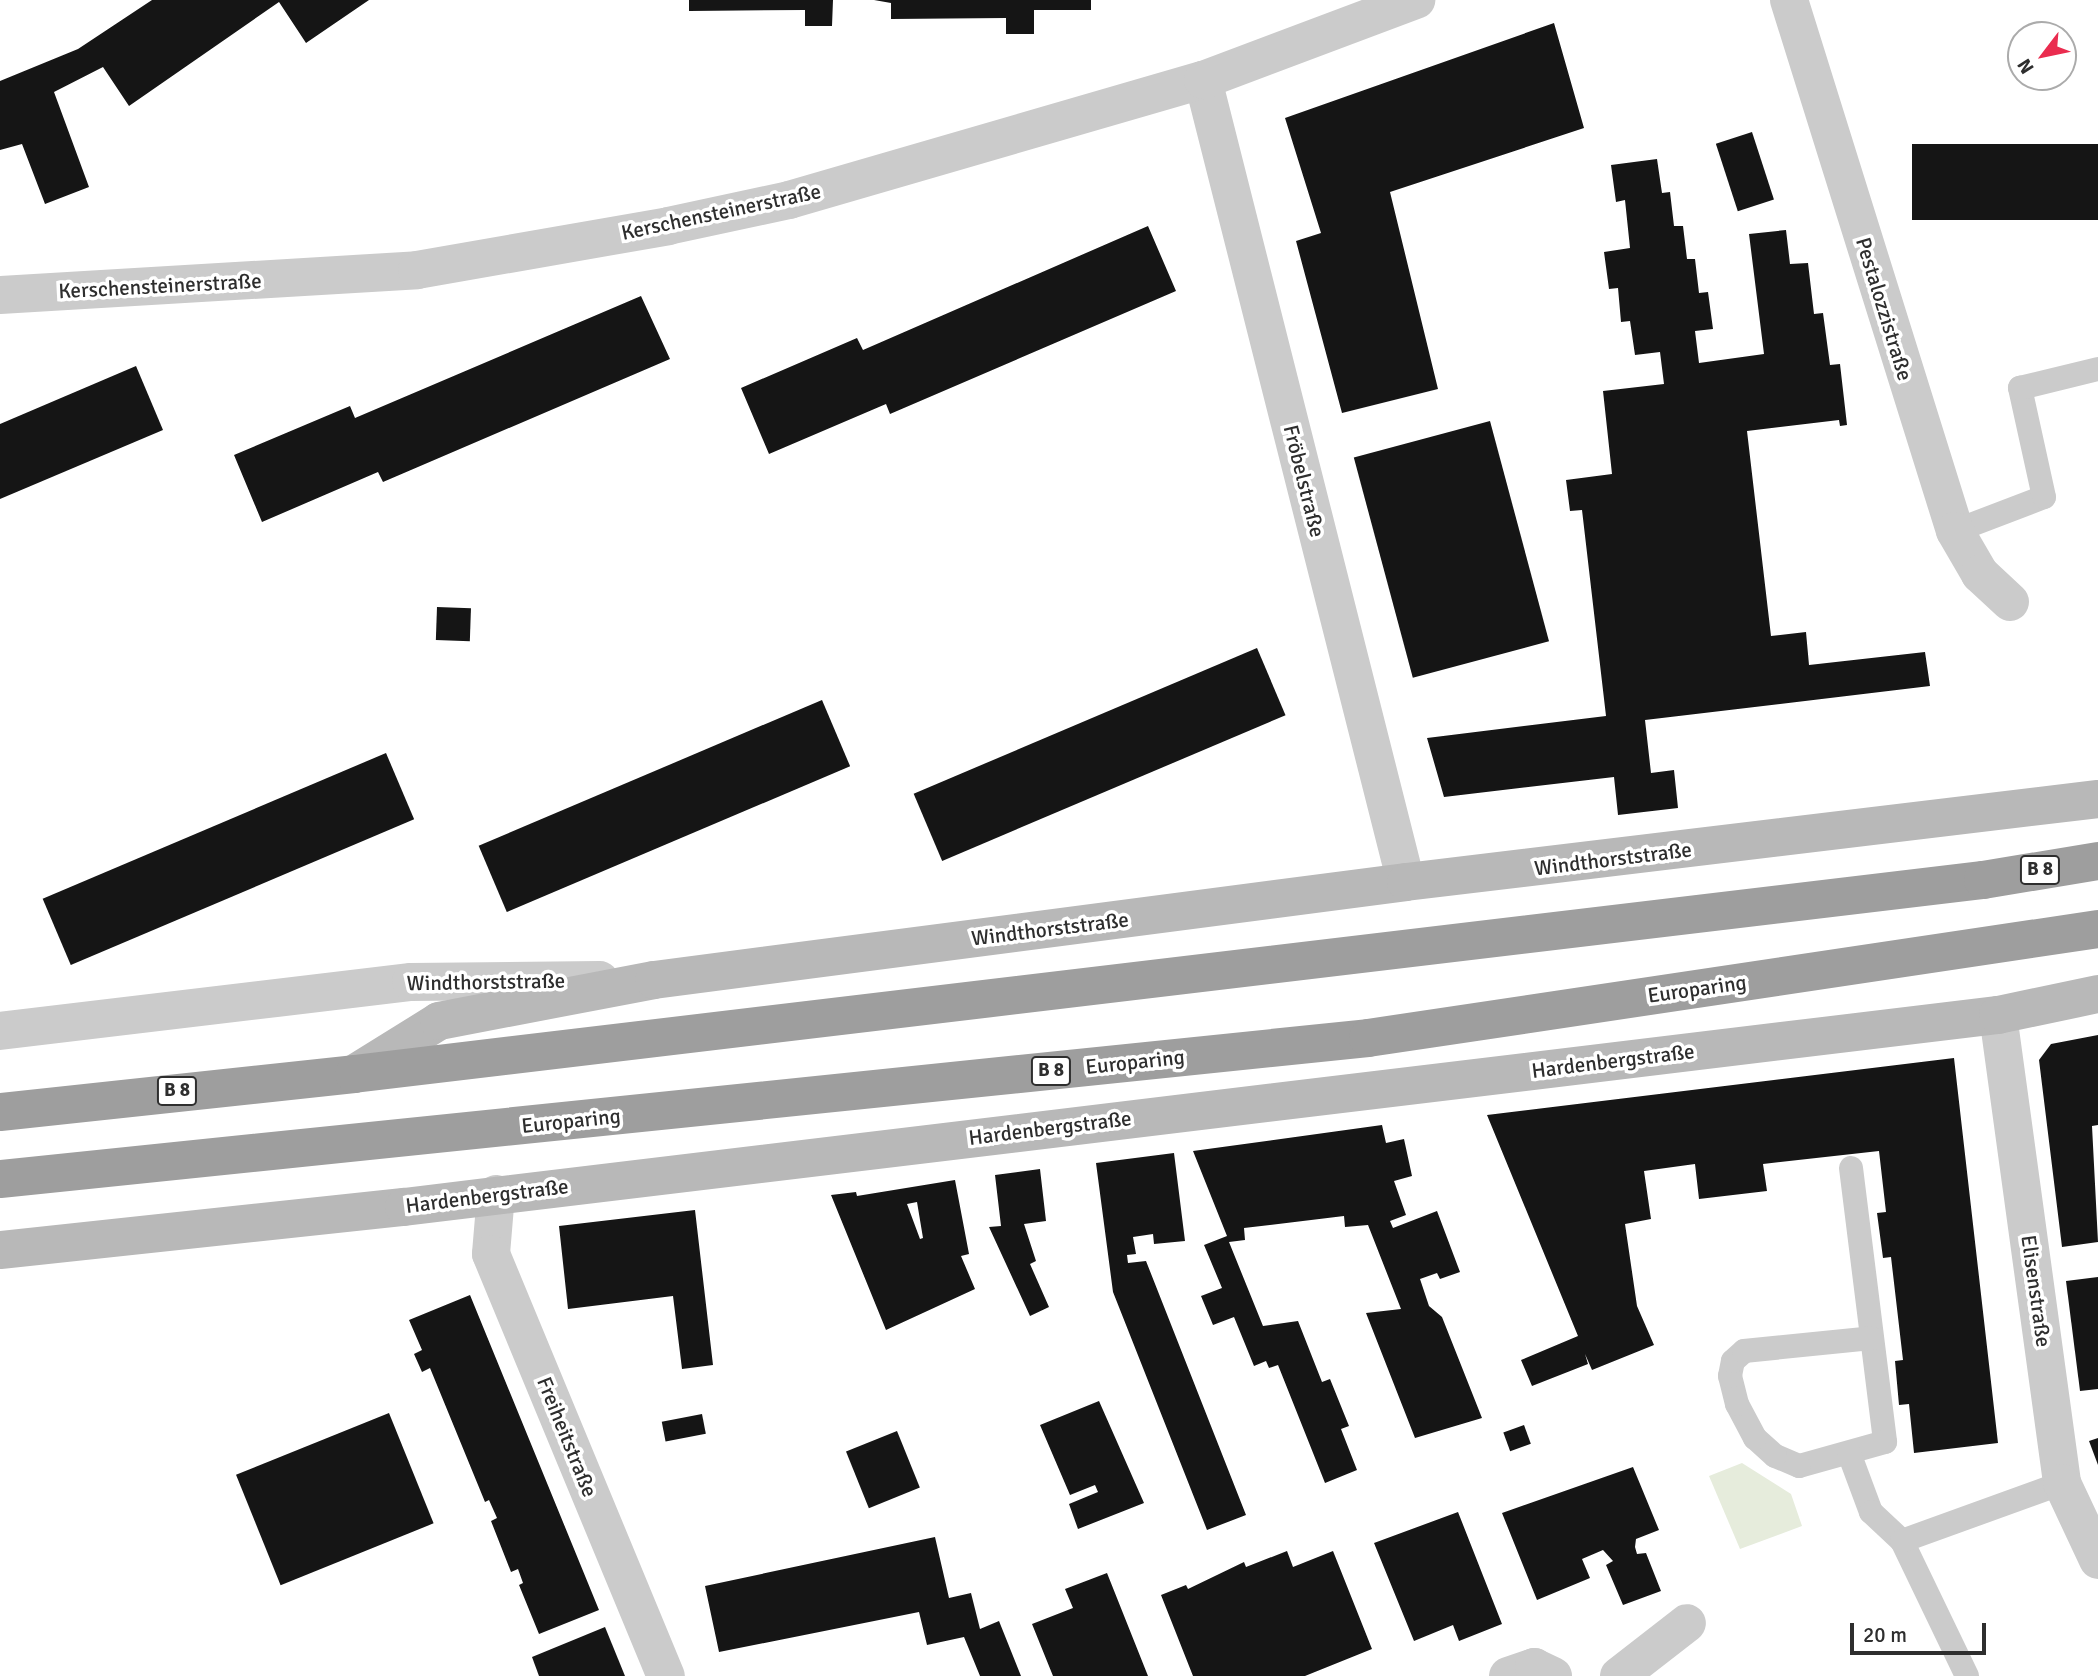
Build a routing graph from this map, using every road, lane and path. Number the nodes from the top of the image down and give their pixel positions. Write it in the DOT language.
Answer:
graph roads {
  1 [pos="1416,0"];
  2 [pos="1789,0"];
  3 [pos="1203,80"];
  4 [pos="0,295"];
  5 [pos="2098,369"];
  6 [pos="1955,531"];
  7 [pos="2010,602"];
  8 [pos="2098,799"];
  9 [pos="2098,861"];
  10 [pos="1406,882"];
  11 [pos="2098,929"];
  12 [pos="654,980"];
  13 [pos="2098,995"];
  14 [pos="1998,1015"];
  15 [pos="0,1031"];
  16 [pos="354,1074"];
  17 [pos="0,1112"];
  18 [pos="1851,1168"];
  19 [pos="0,1180"];
  20 [pos="496,1194"];
  21 [pos="0,1250"];
  22 [pos="1871,1338"];
  23 [pos="1849,1453"];
  24 [pos="2062,1483"];
  25 [pos="1902,1541"];
  26 [pos="2098,1560"];
  27 [pos="1687,1623"];
  28 [pos="1551,1674"];
  29 [pos="666,1676"];
  30 [pos="1508,1676"];
  31 [pos="1619,1676"];
  32 [pos="1967,1676"];
  1 -- 3 [label="street, Kerschensteinerstraße"];
  2 -- 6 [label="street, Pestalozzistraße"];
  3 -- 4 [label="street, Kerschensteinerstraße"];
  3 -- 10 [label="street, Fröbelstraße"];
  5 -- 6 [label="lane"];
  6 -- 7 [label="street, Pestalozzistraße"];
  8 -- 10 [label="main road, Windthorststraße"];
  9 -- 16 [label="highway, B 8"];
  10 -- 12 [label="main road, Windthorststraße"];
  11 -- 19 [label="highway, Europaring / B 8"];
  12 -- 15 [label="street, Windthorststraße"];
  12 -- 16 [label="main road"];
  13 -- 14 [label="main road, Hardenbergstraße"];
  14 -- 20 [label="main road, Hardenbergstraße"];
  14 -- 24 [label="street, Elisenstraße"];
  16 -- 17 [label="highway, B 8"];
  18 -- 22 [label="lane"];
  20 -- 21 [label="main road, Hardenbergstraße"];
  20 -- 29 [label="street, Freiheitstraße"];
  22 -- 23 [label="lane"];
  22 -- 23 [label="lane"];
  23 -- 25 [label="lane"];
  24 -- 25 [label="lane"];
  24 -- 26 [label="street, Elisenstraße"];
  25 -- 32 [label="lane"];
  27 -- 31 [label="street"];
  28 -- 30 [label="street"];
}
